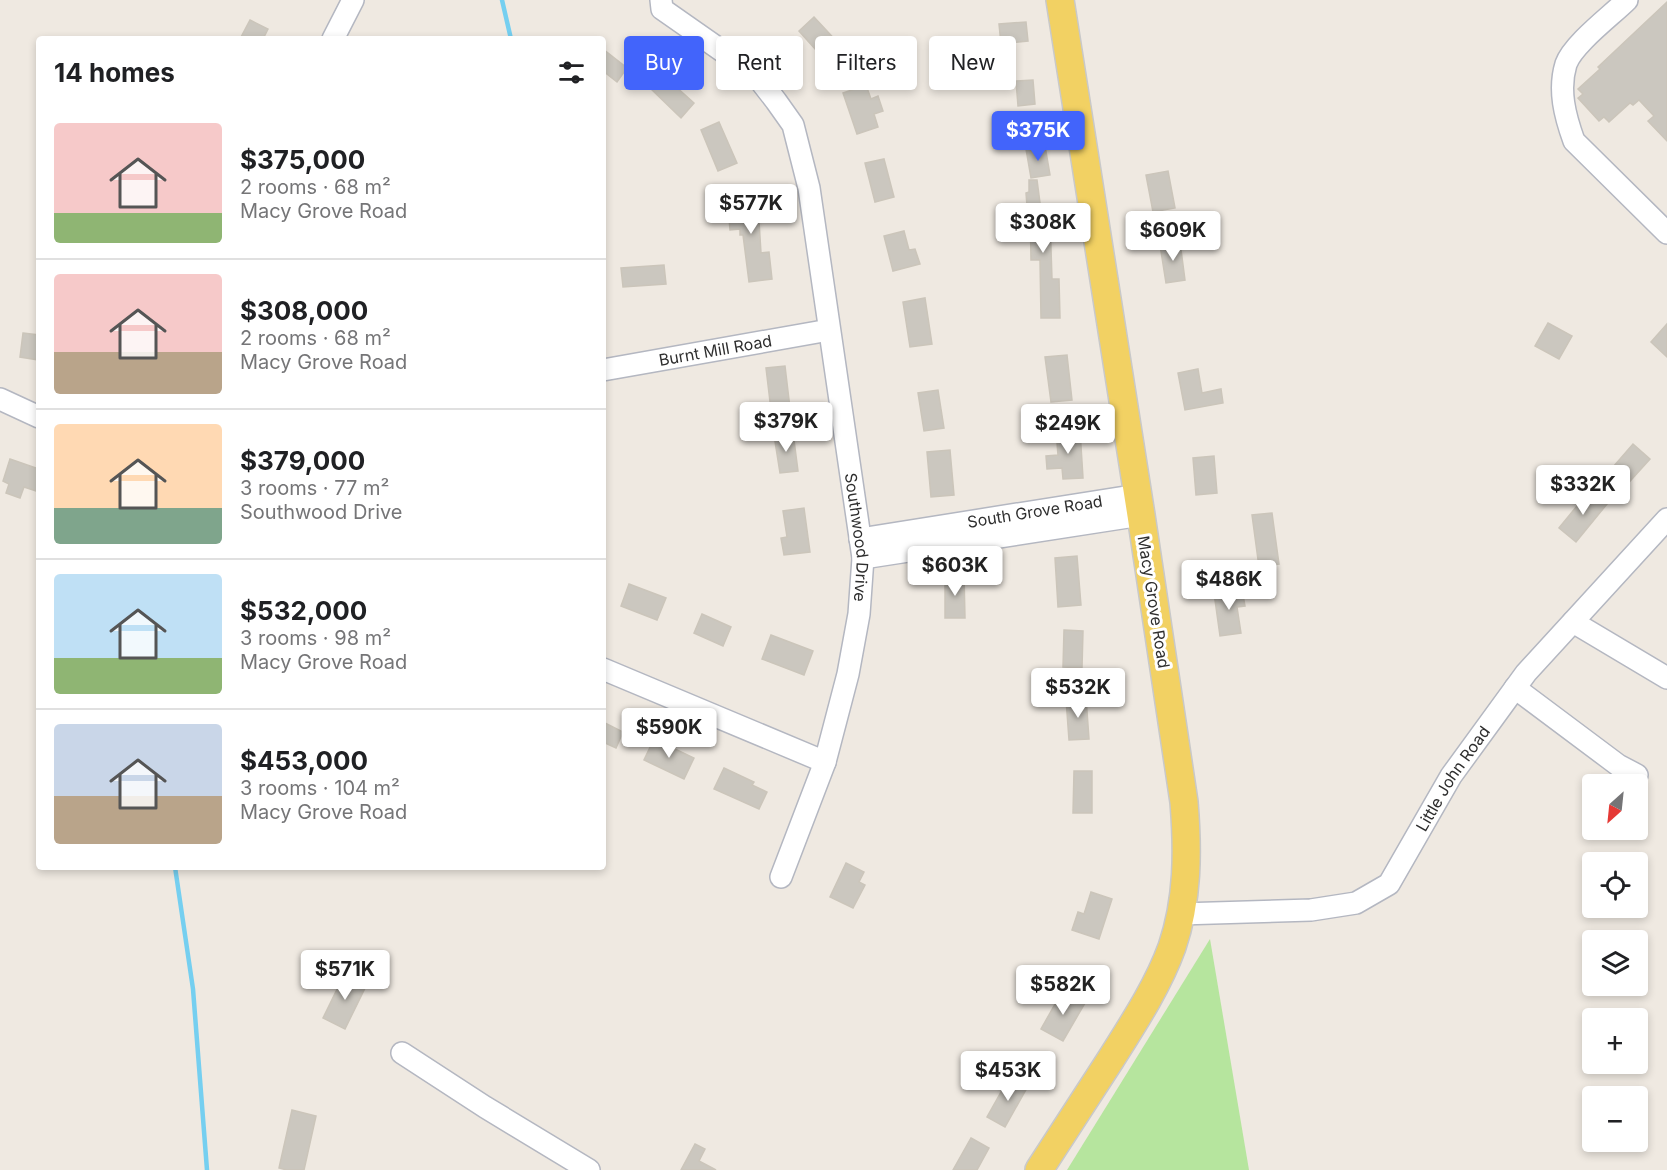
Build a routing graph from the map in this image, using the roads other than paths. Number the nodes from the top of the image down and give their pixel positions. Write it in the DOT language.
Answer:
graph roads {
  1 [pos="353,0"];
  2 [pos="661,0"];
  3 [pos="1060,0"];
  4 [pos="1627,0"];
  5 [pos="335,36"];
  6 [pos="1667,233"];
  7 [pos="829,330"];
  8 [pos="606,369"];
  9 [pos="0,399"];
  10 [pos="36,416"];
  11 [pos="1139,505"];
  12 [pos="1667,519"];
  13 [pos="861,549"];
  14 [pos="1573,622"];
  15 [pos="606,670"];
  16 [pos="1667,678"];
  17 [pos="1515,688"];
  18 [pos="825,762"];
  19 [pos="1635,774"];
  20 [pos="781,877"];
  21 [pos="1180,914"];
  22 [pos="402,1053"];
  23 [pos="589,1170"];
  24 [pos="1039,1170"];
  1 -- 5 [label="street"];
  2 -- 7 [label="street, Southwood Drive"];
  3 -- 11 [label="main road, Macy Grove Road"];
  4 -- 6 [label="street"];
  7 -- 8 [label="street, Burnt Mill Road"];
  7 -- 13 [label="street, Southwood Drive"];
  9 -- 10 [label="street"];
  11 -- 13 [label="street, South Grove Road"];
  11 -- 21 [label="main road, Macy Grove Road"];
  12 -- 14 [label="street, Little John Road"];
  13 -- 18 [label="street, Southwood Drive"];
  14 -- 16 [label="street"];
  14 -- 17 [label="street, Little John Road"];
  15 -- 18 [label="street"];
  17 -- 19 [label="street"];
  17 -- 21 [label="street, Little John Road"];
  18 -- 20 [label="street, Southwood Drive"];
  21 -- 24 [label="main road, Macy Grove Road"];
  22 -- 23 [label="street"];
}
